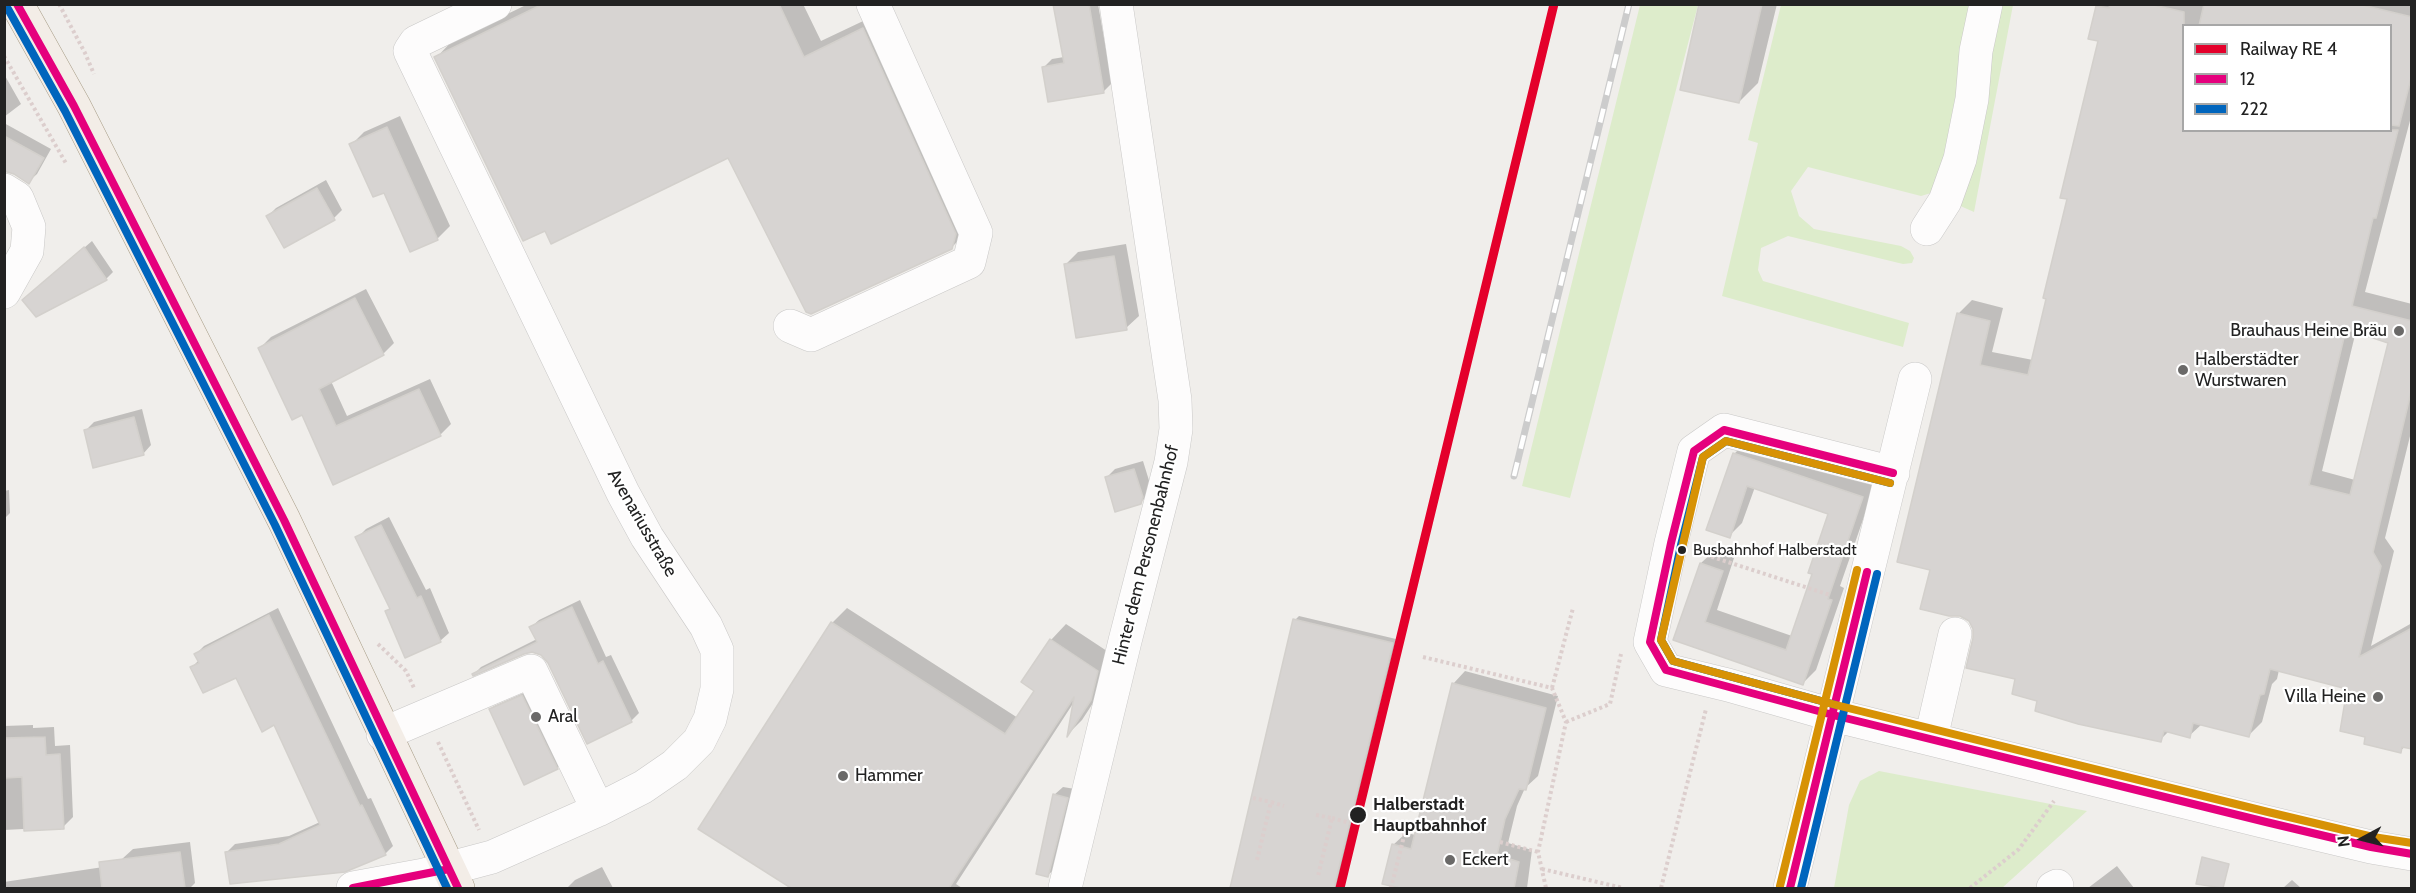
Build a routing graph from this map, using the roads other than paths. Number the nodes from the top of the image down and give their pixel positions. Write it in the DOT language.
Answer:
graph roads {
  1 [pos="17,4"];
  2 [pos="495,4"];
  3 [pos="873,4"];
  4 [pos="1116,4"];
  5 [pos="1986,4"];
  6 [pos="11,194"];
  7 [pos="1927,228"];
  8 [pos="4,292"];
  9 [pos="790,326"];
  10 [pos="1915,379"];
  11 [pos="1893,473"];
  12 [pos="1956,634"];
  13 [pos="1833,715"];
  14 [pos="383,734"];
  15 [pos="1931,738"];
  16 [pos="598,810"];
  17 [pos="2412,854"];
  18 [pos="453,879"];
  19 [pos="353,888"];
  20 [pos="1065,888"];
  21 [pos="1791,888"];
  1 -- 14 [label="main road"];
  2 -- 16 [label="street, Avenariusstraße"];
  3 -- 9 [label="street"];
  4 -- 20 [label="street, Hinter dem Personenbahnhof"];
  5 -- 7 [label="street"];
  6 -- 8 [label="street"];
  10 -- 11 [label="street"];
  11 -- 13 [label="street"];
  11 -- 13 [label="street"];
  12 -- 15 [label="street"];
  13 -- 15 [label="street"];
  13 -- 21 [label="street"];
  14 -- 16 [label="street"];
  14 -- 18 [label="main road"];
  15 -- 17 [label="street"];
  16 -- 18 [label="street, Avenariusstraße"];
  18 -- 19 [label="street, Avenariusstraße"];
}
